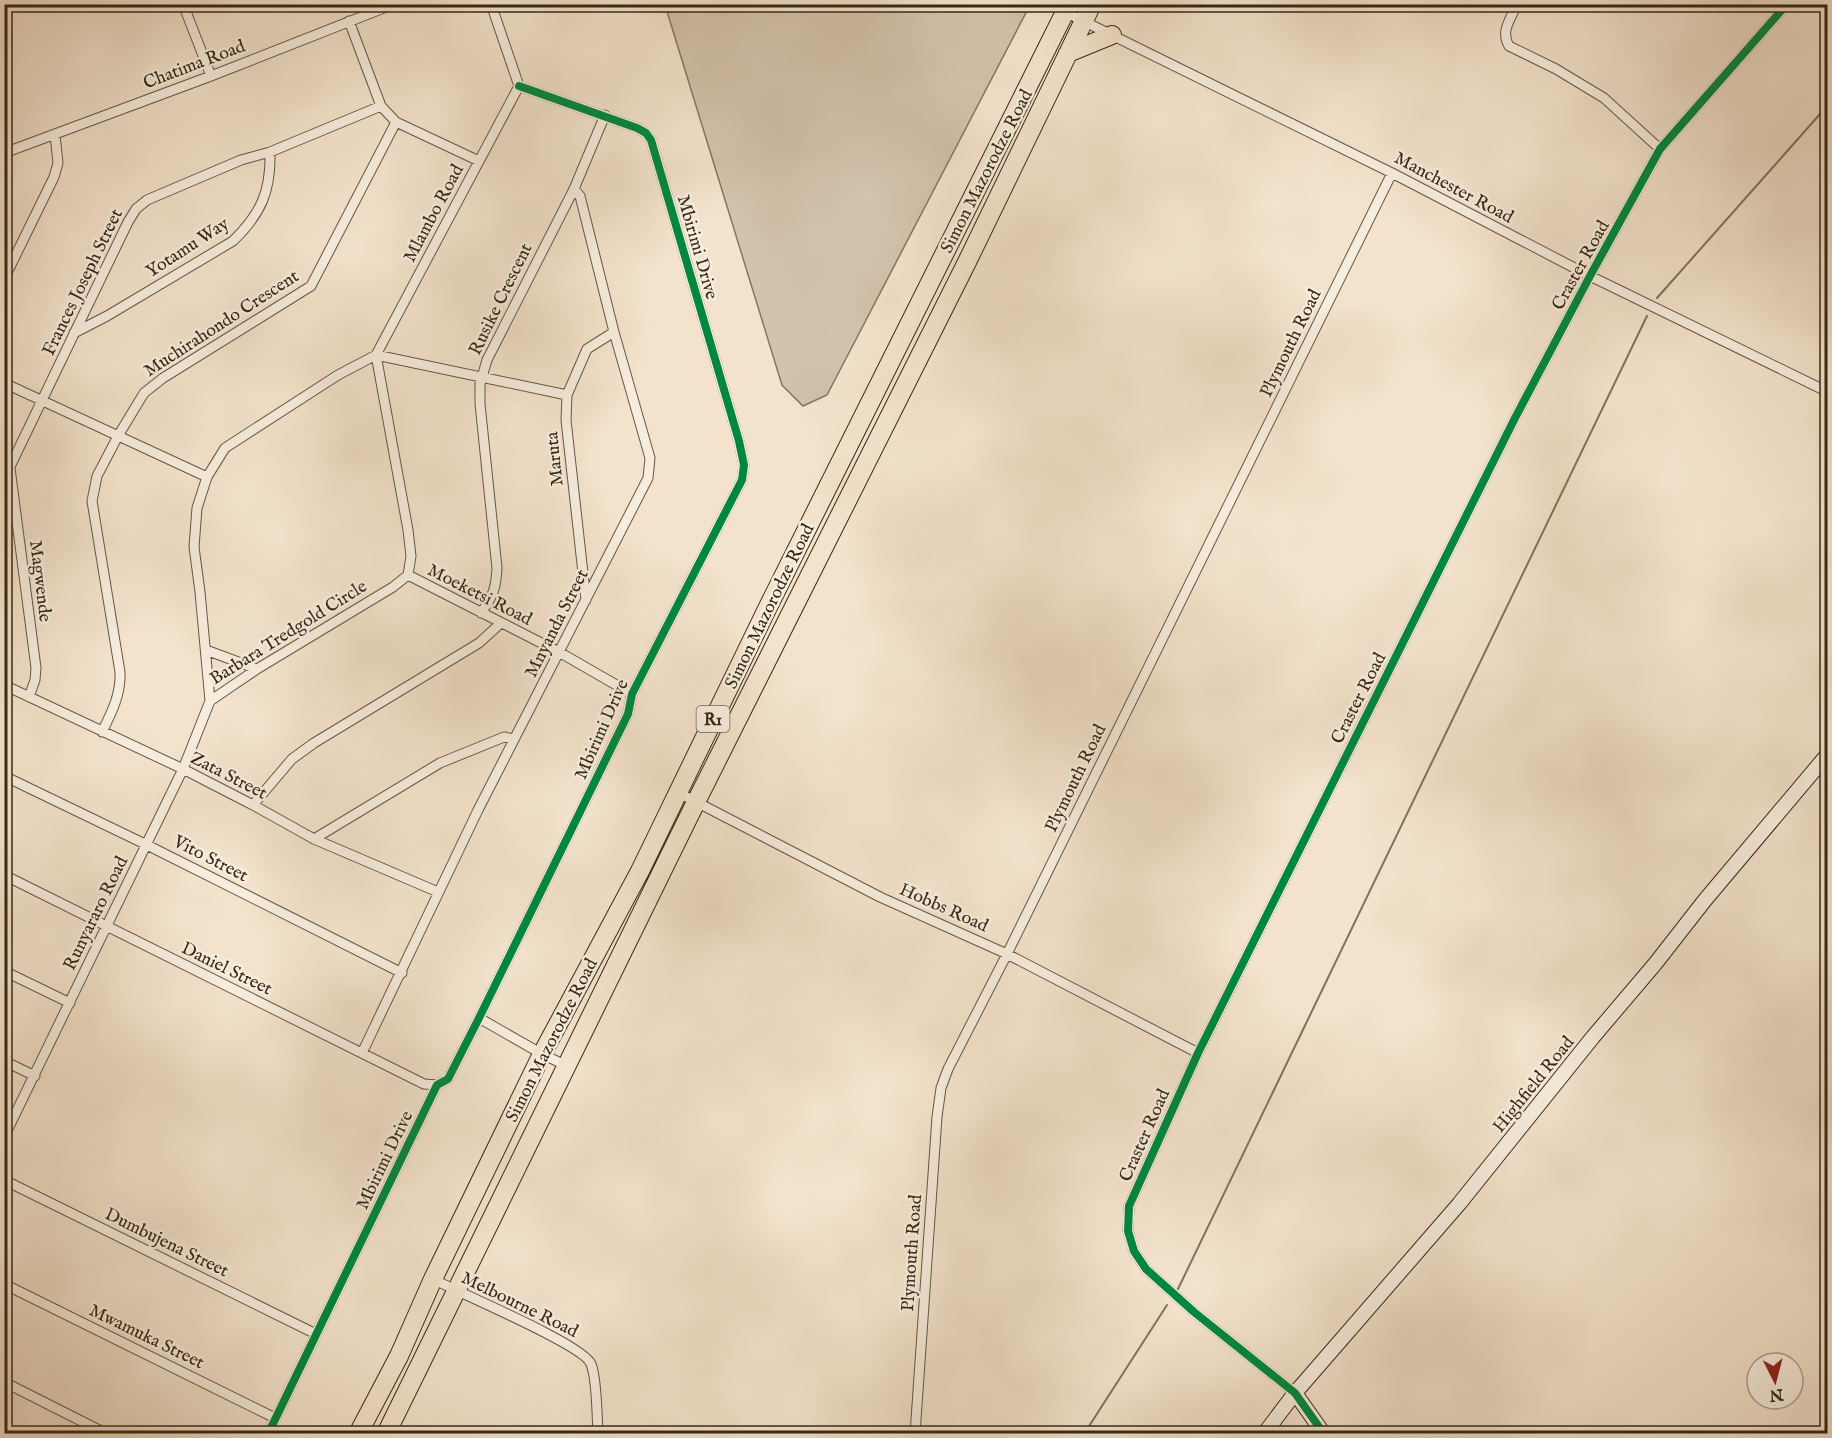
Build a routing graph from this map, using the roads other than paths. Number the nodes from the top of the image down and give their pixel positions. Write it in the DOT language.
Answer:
graph roads {
  1 [pos="183,4"];
  2 [pos="394,4"];
  3 [pos="491,4"];
  4 [pos="1092,4"];
  5 [pos="1517,4"];
  6 [pos="1787,4"];
  7 [pos="1067,8"];
  8 [pos="349,21"];
  9 [pos="1084,22"];
  10 [pos="1112,35"];
  11 [pos="1068,54"];
  12 [pos="211,76"];
  13 [pos="1030,83"];
  14 [pos="519,86"];
  15 [pos="381,106"];
  16 [pos="605,116"];
  17 [pos="396,122"];
  18 [pos="55,135"];
  19 [pos="1660,149"];
  20 [pos="270,152"];
  21 [pos="4,153"];
  22 [pos="479,160"];
  23 [pos="1392,173"];
  24 [pos="574,189"];
  25 [pos="1590,276"];
  26 [pos="4,279"];
  27 [pos="614,332"];
  28 [pos="74,333"];
  29 [pos="376,355"];
  30 [pos="482,377"];
  31 [pos="4,383"];
  32 [pos="1827,392"];
  33 [pos="567,395"];
  34 [pos="43,401"];
  35 [pos="118,436"];
  36 [pos="10,468"];
  37 [pos="207,477"];
  38 [pos="4,479"];
  39 [pos="408,575"];
  40 [pos="586,600"];
  41 [pos="481,613"];
  42 [pos="501,623"];
  43 [pos="206,650"];
  44 [pos="559,652"];
  45 [pos="257,669"];
  46 [pos="4,685"];
  47 [pos="632,694"];
  48 [pos="29,697"];
  49 [pos="210,701"];
  50 [pos="102,732"];
  51 [pos="514,739"];
  52 [pos="1827,754"];
  53 [pos="183,769"];
  54 [pos="4,776"];
  55 [pos="677,792"];
  56 [pos="696,802"];
  57 [pos="253,805"];
  58 [pos="314,839"];
  59 [pos="147,844"];
  60 [pos="640,871"];
  61 [pos="4,875"];
  62 [pos="438,892"];
  63 [pos="108,927"];
  64 [pos="1007,954"];
  65 [pos="4,971"];
  66 [pos="402,973"];
  67 [pos="70,1003"];
  68 [pos="479,1018"];
  69 [pos="362,1053"];
  70 [pos="1198,1053"];
  71 [pos="542,1054"];
  72 [pos="4,1061"];
  73 [pos="567,1066"];
  74 [pos="35,1076"];
  75 [pos="437,1085"];
  76 [pos="7,1126"];
  77 [pos="4,1137"];
  78 [pos="4,1180"];
  79 [pos="433,1279"];
  80 [pos="4,1284"];
  81 [pos="455,1291"];
  82 [pos="316,1334"];
  83 [pos="399,1356"];
  84 [pos="4,1382"];
  85 [pos="1295,1393"];
  86 [pos="275,1418"];
  87 [pos="107,1434"];
  88 [pos="268,1434"];
  89 [pos="358,1434"];
  90 [pos="386,1434"];
  91 [pos="598,1434"];
  92 [pos="915,1434"];
  93 [pos="1264,1434"];
  94 [pos="1324,1434"];
  1 -- 12 [label="street"];
  2 -- 8 [label="street, Chatima Road"];
  3 -- 14 [label="street"];
  4 -- 9 [label="highway, Simon Mazorodze Road / R1"];
  5 -- 19 [label="street"];
  6 -- 19 [label="street, Craster Road"];
  7 -- 9 [label="street, Manchester Road"];
  7 -- 13 [label="highway, Simon Mazorodze Road / R1"];
  8 -- 12 [label="street, Chatima Road"];
  8 -- 15 [label="street"];
  9 -- 10 [label="street, Manchester Road"];
  9 -- 11 [label="highway, Simon Mazorodze Road / R1"];
  9 -- 13 [label="highway"];
  10 -- 11 [label="highway"];
  10 -- 23 [label="street, Manchester Road"];
  11 -- 56 [label="highway, Simon Mazorodze Road / R1"];
  12 -- 18 [label="street, Chatima Road"];
  13 -- 55 [label="highway, Simon Mazorodze Road / R1"];
  14 -- 16 [label="street, Mbirimi Drive"];
  14 -- 22 [label="street, Mlambo Road"];
  15 -- 17 [label="street"];
  15 -- 20 [label="street, Frances Joseph Street"];
  16 -- 24 [label="street, Rusike Crescent"];
  16 -- 47 [label="street, Mbirimi Drive"];
  17 -- 22 [label="street"];
  17 -- 35 [label="street, Muchirahondo Crescent"];
  18 -- 21 [label="street, Chatima Road"];
  18 -- 26 [label="street"];
  19 -- 25 [label="street, Craster Road"];
  20 -- 28 [label="street, Yotamu Way"];
  20 -- 28 [label="street, Frances Joseph Street"];
  22 -- 29 [label="street, Mlambo Road"];
  23 -- 25 [label="street, Manchester Road"];
  23 -- 64 [label="street, Plymouth Road"];
  24 -- 27 [label="street, Mnyanda Street"];
  24 -- 30 [label="street, Rusike Crescent"];
  25 -- 32 [label="street, Manchester Road"];
  25 -- 70 [label="street, Craster Road"];
  27 -- 33 [label="street, Maruta"];
  27 -- 40 [label="street, Mnyanda Street"];
  28 -- 34 [label="street, Frances Joseph Street"];
  29 -- 30 [label="street"];
  29 -- 37 [label="street, Barbara Tredgold Circle"];
  29 -- 39 [label="street"];
  30 -- 33 [label="street"];
  30 -- 41 [label="street, Rusike Crescent"];
  31 -- 34 [label="street"];
  33 -- 40 [label="street, Maruta"];
  34 -- 35 [label="street"];
  34 -- 36 [label="street, Frances Joseph Street"];
  35 -- 37 [label="street"];
  35 -- 50 [label="street, Muchirahondo Crescent"];
  36 -- 38 [label="street, Frances Joseph Street"];
  36 -- 48 [label="street, Magwende"];
  37 -- 43 [label="street, Barbara Tredgold Circle"];
  39 -- 41 [label="street, Moeketsi Road"];
  39 -- 45 [label="street, Barbara Tredgold Circle"];
  40 -- 44 [label="street, Mnyanda Street"];
  41 -- 42 [label="street, Moeketsi Road"];
  42 -- 44 [label="street, Moeketsi Road"];
  42 -- 57 [label="street"];
  43 -- 45 [label="street"];
  43 -- 49 [label="street, Barbara Tredgold Circle"];
  44 -- 47 [label="street, Moeketsi Road"];
  44 -- 51 [label="street, Mnyanda Street"];
  45 -- 49 [label="street, Barbara Tredgold Circle"];
  46 -- 48 [label="street, Zata Street"];
  47 -- 68 [label="street, Mbirimi Drive"];
  48 -- 50 [label="street, Zata Street"];
  49 -- 53 [label="street, Runyararo Road"];
  50 -- 53 [label="street, Zata Street"];
  51 -- 58 [label="street"];
  51 -- 62 [label="street, Mnyanda Street"];
  52 -- 85 [label="street, Highfield Road"];
  53 -- 57 [label="street, Zata Street"];
  53 -- 59 [label="street, Runyararo Road"];
  54 -- 59 [label="street, Vito Street"];
  55 -- 56 [label="street, Hobbs Road"];
  55 -- 60 [label="highway, Simon Mazorodze Road / R1"];
  56 -- 60 [label="highway"];
  56 -- 64 [label="street, Hobbs Road"];
  56 -- 73 [label="highway, Simon Mazorodze Road / R1"];
  57 -- 58 [label="street, Zata Street"];
  58 -- 62 [label="street, Zata Street"];
  59 -- 63 [label="street, Runyararo Road"];
  59 -- 66 [label="street, Vito Street"];
  60 -- 71 [label="highway, Simon Mazorodze Road / R1"];
  61 -- 63 [label="street, Daniel Street"];
  62 -- 66 [label="street, Mnyanda Street"];
  63 -- 67 [label="street, Runyararo Road"];
  63 -- 69 [label="street, Daniel Street"];
  64 -- 70 [label="street, Hobbs Road"];
  64 -- 92 [label="street, Plymouth Road"];
  65 -- 67 [label="street"];
  66 -- 69 [label="street, Mnyanda Street"];
  67 -- 74 [label="street, Runyararo Road"];
  68 -- 71 [label="street"];
  68 -- 75 [label="street, Mbirimi Drive"];
  69 -- 75 [label="street, Daniel Street"];
  70 -- 85 [label="street, Craster Road"];
  71 -- 73 [label="street"];
  71 -- 79 [label="highway, Simon Mazorodze Road / R1"];
  72 -- 74 [label="street"];
  73 -- 81 [label="highway, Simon Mazorodze Road / R1"];
  74 -- 76 [label="street, Runyararo Road"];
  75 -- 82 [label="street, Mbirimi Drive"];
  76 -- 77 [label="street, Runyararo Road"];
  78 -- 82 [label="street, Dumbujena Street"];
  79 -- 81 [label="street, Melbourne Road"];
  79 -- 83 [label="highway, Simon Mazorodze Road / R1"];
  80 -- 86 [label="street, Mwamuka Street"];
  81 -- 83 [label="highway"];
  81 -- 90 [label="highway, Simon Mazorodze Road / R1"];
  81 -- 91 [label="street, Melbourne Road"];
  82 -- 86 [label="street, Mbirimi Drive"];
  83 -- 89 [label="highway, Simon Mazorodze Road / R1"];
  84 -- 87 [label="street"];
  85 -- 93 [label="street, Highfield Road"];
  85 -- 94 [label="street"];
  86 -- 88 [label="street, Mbirimi Drive"];
}
